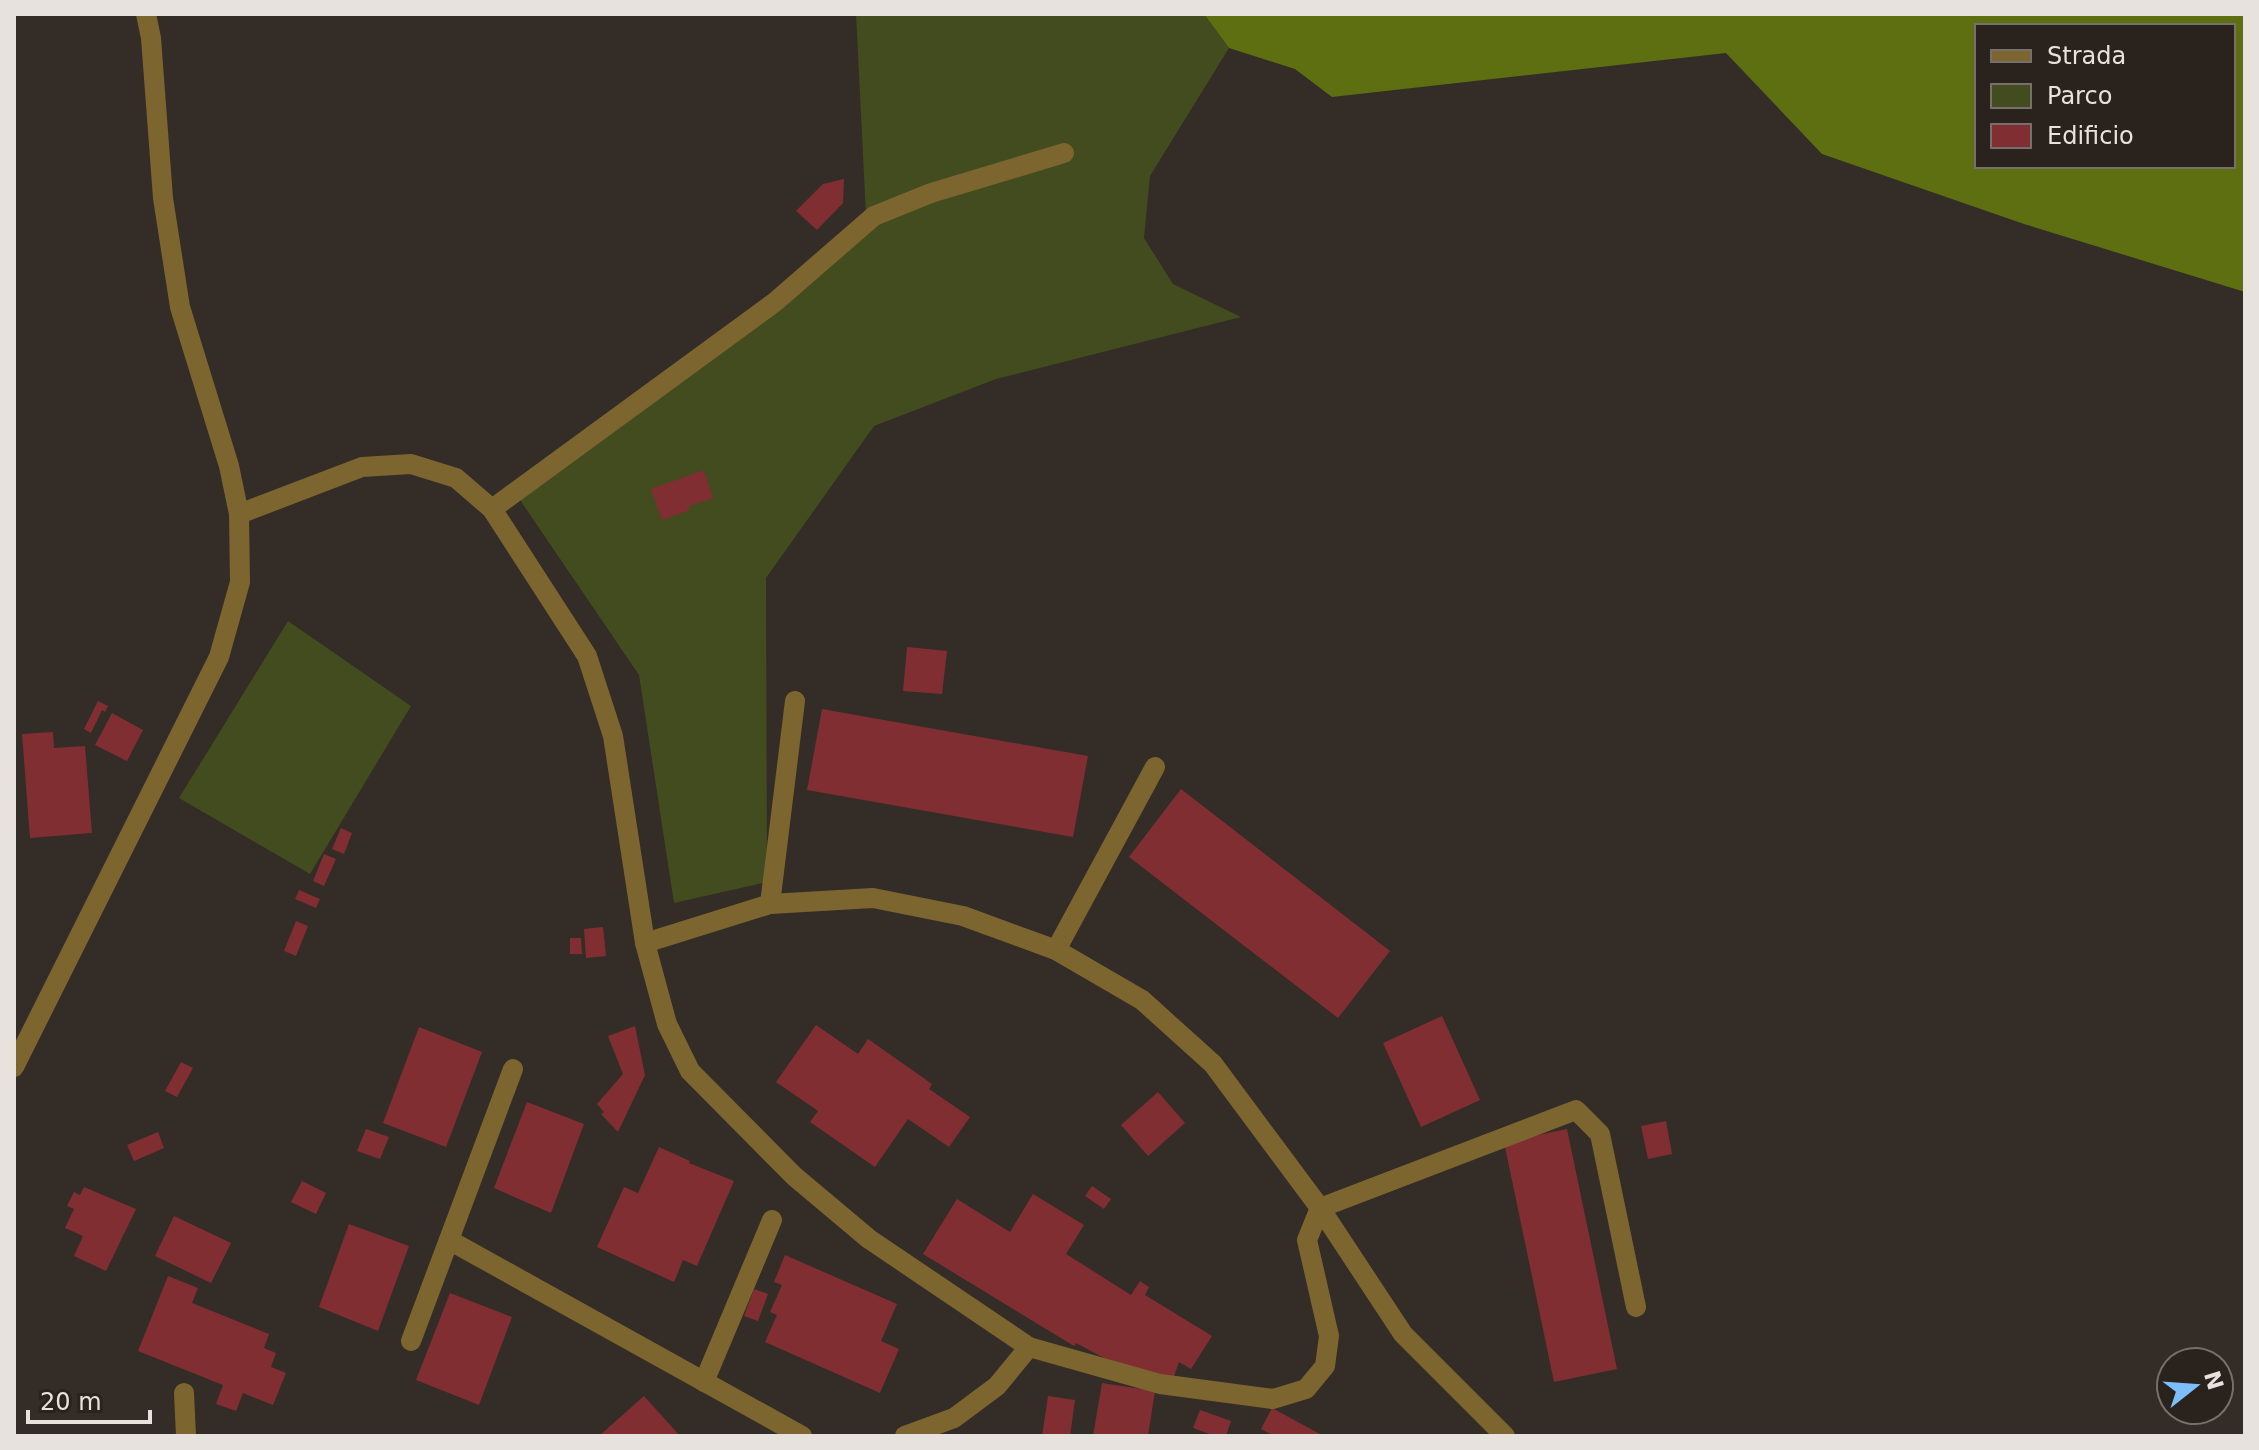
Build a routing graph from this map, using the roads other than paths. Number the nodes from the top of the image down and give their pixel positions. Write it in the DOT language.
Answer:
graph roads {
  1 [pos="146,14"];
  2 [pos="1064,153"];
  3 [pos="492,509"];
  4 [pos="239,514"];
  5 [pos="795,701"];
  6 [pos="1155,767"];
  7 [pos="770,904"];
  8 [pos="645,943"];
  9 [pos="1056,950"];
  10 [pos="14,1067"];
  11 [pos="513,1069"];
  12 [pos="1320,1208"];
  13 [pos="772,1220"];
  14 [pos="449,1240"];
  15 [pos="1636,1307"];
  16 [pos="411,1341"];
  17 [pos="1029,1347"];
  18 [pos="704,1382"];
  19 [pos="184,1393"];
  20 [pos="186,1436"];
  21 [pos="802,1436"];
  22 [pos="905,1436"];
  23 [pos="1505,1436"];
  1 -- 4 [label="street"];
  2 -- 3 [label="street"];
  3 -- 4 [label="street"];
  3 -- 8 [label="street"];
  4 -- 10 [label="street"];
  5 -- 7 [label="street"];
  6 -- 9 [label="street"];
  7 -- 8 [label="street"];
  7 -- 9 [label="street"];
  8 -- 17 [label="street"];
  9 -- 12 [label="street"];
  11 -- 14 [label="street"];
  12 -- 15 [label="street"];
  12 -- 17 [label="street"];
  12 -- 23 [label="street"];
  13 -- 18 [label="street"];
  14 -- 16 [label="street"];
  14 -- 18 [label="street"];
  17 -- 22 [label="street"];
  18 -- 21 [label="street"];
  19 -- 20 [label="street"];
}
